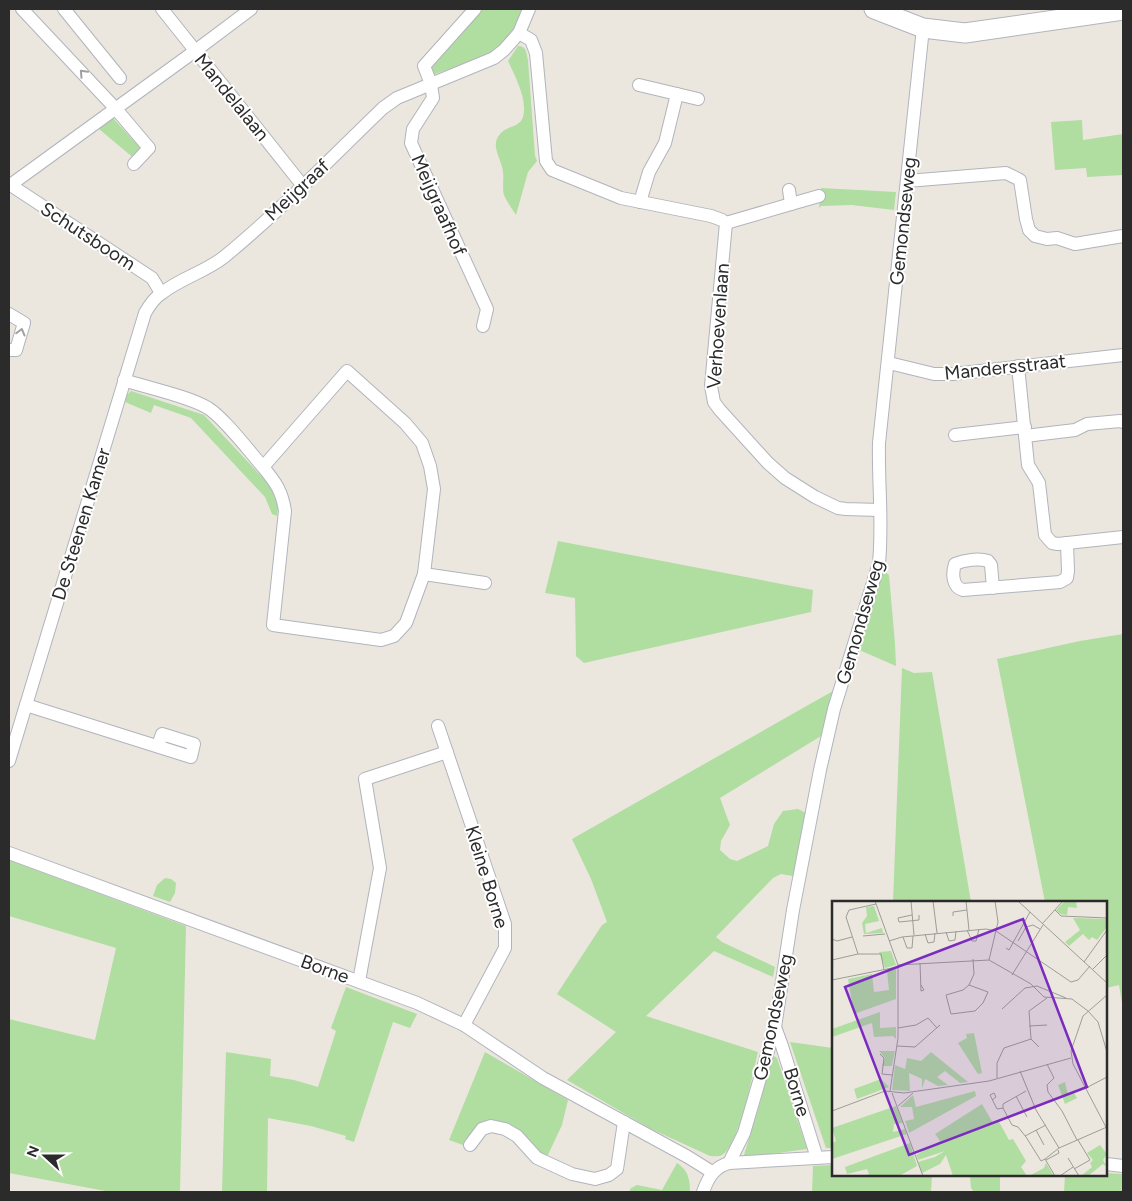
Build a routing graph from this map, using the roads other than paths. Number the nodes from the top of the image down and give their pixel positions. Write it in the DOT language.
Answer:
graph roads {
  1 [pos="22,9"];
  2 [pos="64,9"];
  3 [pos="162,9"];
  4 [pos="251,9"];
  5 [pos="475,9"];
  6 [pos="529,9"];
  7 [pos="874,9"];
  8 [pos="1123,10"];
  9 [pos="923,28"];
  10 [pos="519,34"];
  11 [pos="195,51"];
  12 [pos="120,78"];
  13 [pos="430,84"];
  14 [pos="639,85"];
  15 [pos="677,94"];
  16 [pos="698,99"];
  17 [pos="116,109"];
  18 [pos="134,164"];
  19 [pos="907,181"];
  20 [pos="9,185"];
  21 [pos="303,186"];
  22 [pos="789,190"];
  23 [pos="819,196"];
  24 [pos="640,202"];
  25 [pos="791,204"];
  26 [pos="726,223"];
  27 [pos="1123,236"];
  28 [pos="161,293"];
  29 [pos="9,314"];
  30 [pos="483,326"];
  31 [pos="9,350"];
  32 [pos="1123,355"];
  33 [pos="888,363"];
  34 [pos="1018,366"];
  35 [pos="124,380"];
  36 [pos="1123,422"];
  37 [pos="1025,432"];
  38 [pos="955,435"];
  39 [pos="263,467"];
  40 [pos="879,510"];
  41 [pos="1123,537"];
  42 [pos="1067,543"];
  43 [pos="424,574"];
  44 [pos="485,583"];
  45 [pos="993,588"];
  46 [pos="26,705"];
  47 [pos="438,726"];
  48 [pos="158,746"];
  49 [pos="447,752"];
  50 [pos="9,760"];
  51 [pos="9,853"];
  52 [pos="359,981"];
  53 [pos="464,1025"];
  54 [pos="774,1027"];
  55 [pos="624,1122"];
  56 [pos="470,1145"];
  57 [pos="832,1157"];
  58 [pos="817,1158"];
  59 [pos="728,1163"];
  60 [pos="1107,1164"];
  61 [pos="1123,1166"];
  62 [pos="712,1172"];
  63 [pos="703,1192"];
  17 -- 1 [label="street, one-way"];
  2 -- 12 [label="street"];
  3 -- 11 [label="street, Mandelalaan"];
  4 -- 11 [label="street"];
  5 -- 13 [label="street"];
  6 -- 10 [label="street, Meijgraaf"];
  7 -- 9 [label="street"];
  8 -- 9 [label="street"];
  9 -- 19 [label="street, Gemondseweg"];
  10 -- 13 [label="street, Meijgraaf"];
  10 -- 24 [label="street"];
  11 -- 17 [label="street"];
  11 -- 21 [label="street, Mandelalaan"];
  13 -- 21 [label="street, Meijgraaf"];
  13 -- 30 [label="street, Meijgraafhof"];
  14 -- 15 [label="street"];
  15 -- 16 [label="street"];
  15 -- 24 [label="street"];
  17 -- 18 [label="street"];
  17 -- 20 [label="street"];
  19 -- 27 [label="street"];
  19 -- 33 [label="street, Gemondseweg"];
  20 -- 28 [label="street, Schutsboom"];
  21 -- 28 [label="street, Meijgraaf"];
  22 -- 25 [label="street"];
  23 -- 25 [label="street"];
  24 -- 26 [label="street"];
  25 -- 26 [label="street"];
  26 -- 40 [label="street, Verhoevenlaan"];
  28 -- 35 [label="street, De Steenen Kamer"];
  31 -- 29 [label="street, one-way"];
  32 -- 34 [label="street, Mandersstraat"];
  33 -- 34 [label="street, Mandersstraat"];
  33 -- 40 [label="street, Gemondseweg"];
  34 -- 37 [label="street"];
  35 -- 39 [label="street"];
  35 -- 46 [label="street, De Steenen Kamer"];
  36 -- 37 [label="street"];
  37 -- 38 [label="street"];
  37 -- 42 [label="street"];
  39 -- 43 [label="street"];
  39 -- 43 [label="street"];
  40 -- 54 [label="street, Gemondseweg"];
  41 -- 42 [label="street"];
  42 -- 45 [label="street"];
  43 -- 44 [label="street"];
  46 -- 48 [label="street"];
  46 -- 50 [label="street, De Steenen Kamer"];
  47 -- 49 [label="street, Kleine Borne"];
  49 -- 52 [label="street"];
  49 -- 53 [label="street, Kleine Borne"];
  51 -- 52 [label="street, Borne"];
  52 -- 53 [label="street, Borne"];
  53 -- 55 [label="street, Borne"];
  54 -- 58 [label="street, Borne"];
  54 -- 59 [label="street, Gemondseweg"];
  55 -- 56 [label="street"];
  55 -- 62 [label="street, Borne"];
  57 -- 58 [label="street"];
  58 -- 59 [label="street"];
  59 -- 62 [label="street"];
  60 -- 61 [label="street"];
  62 -- 63 [label="street"];
}
